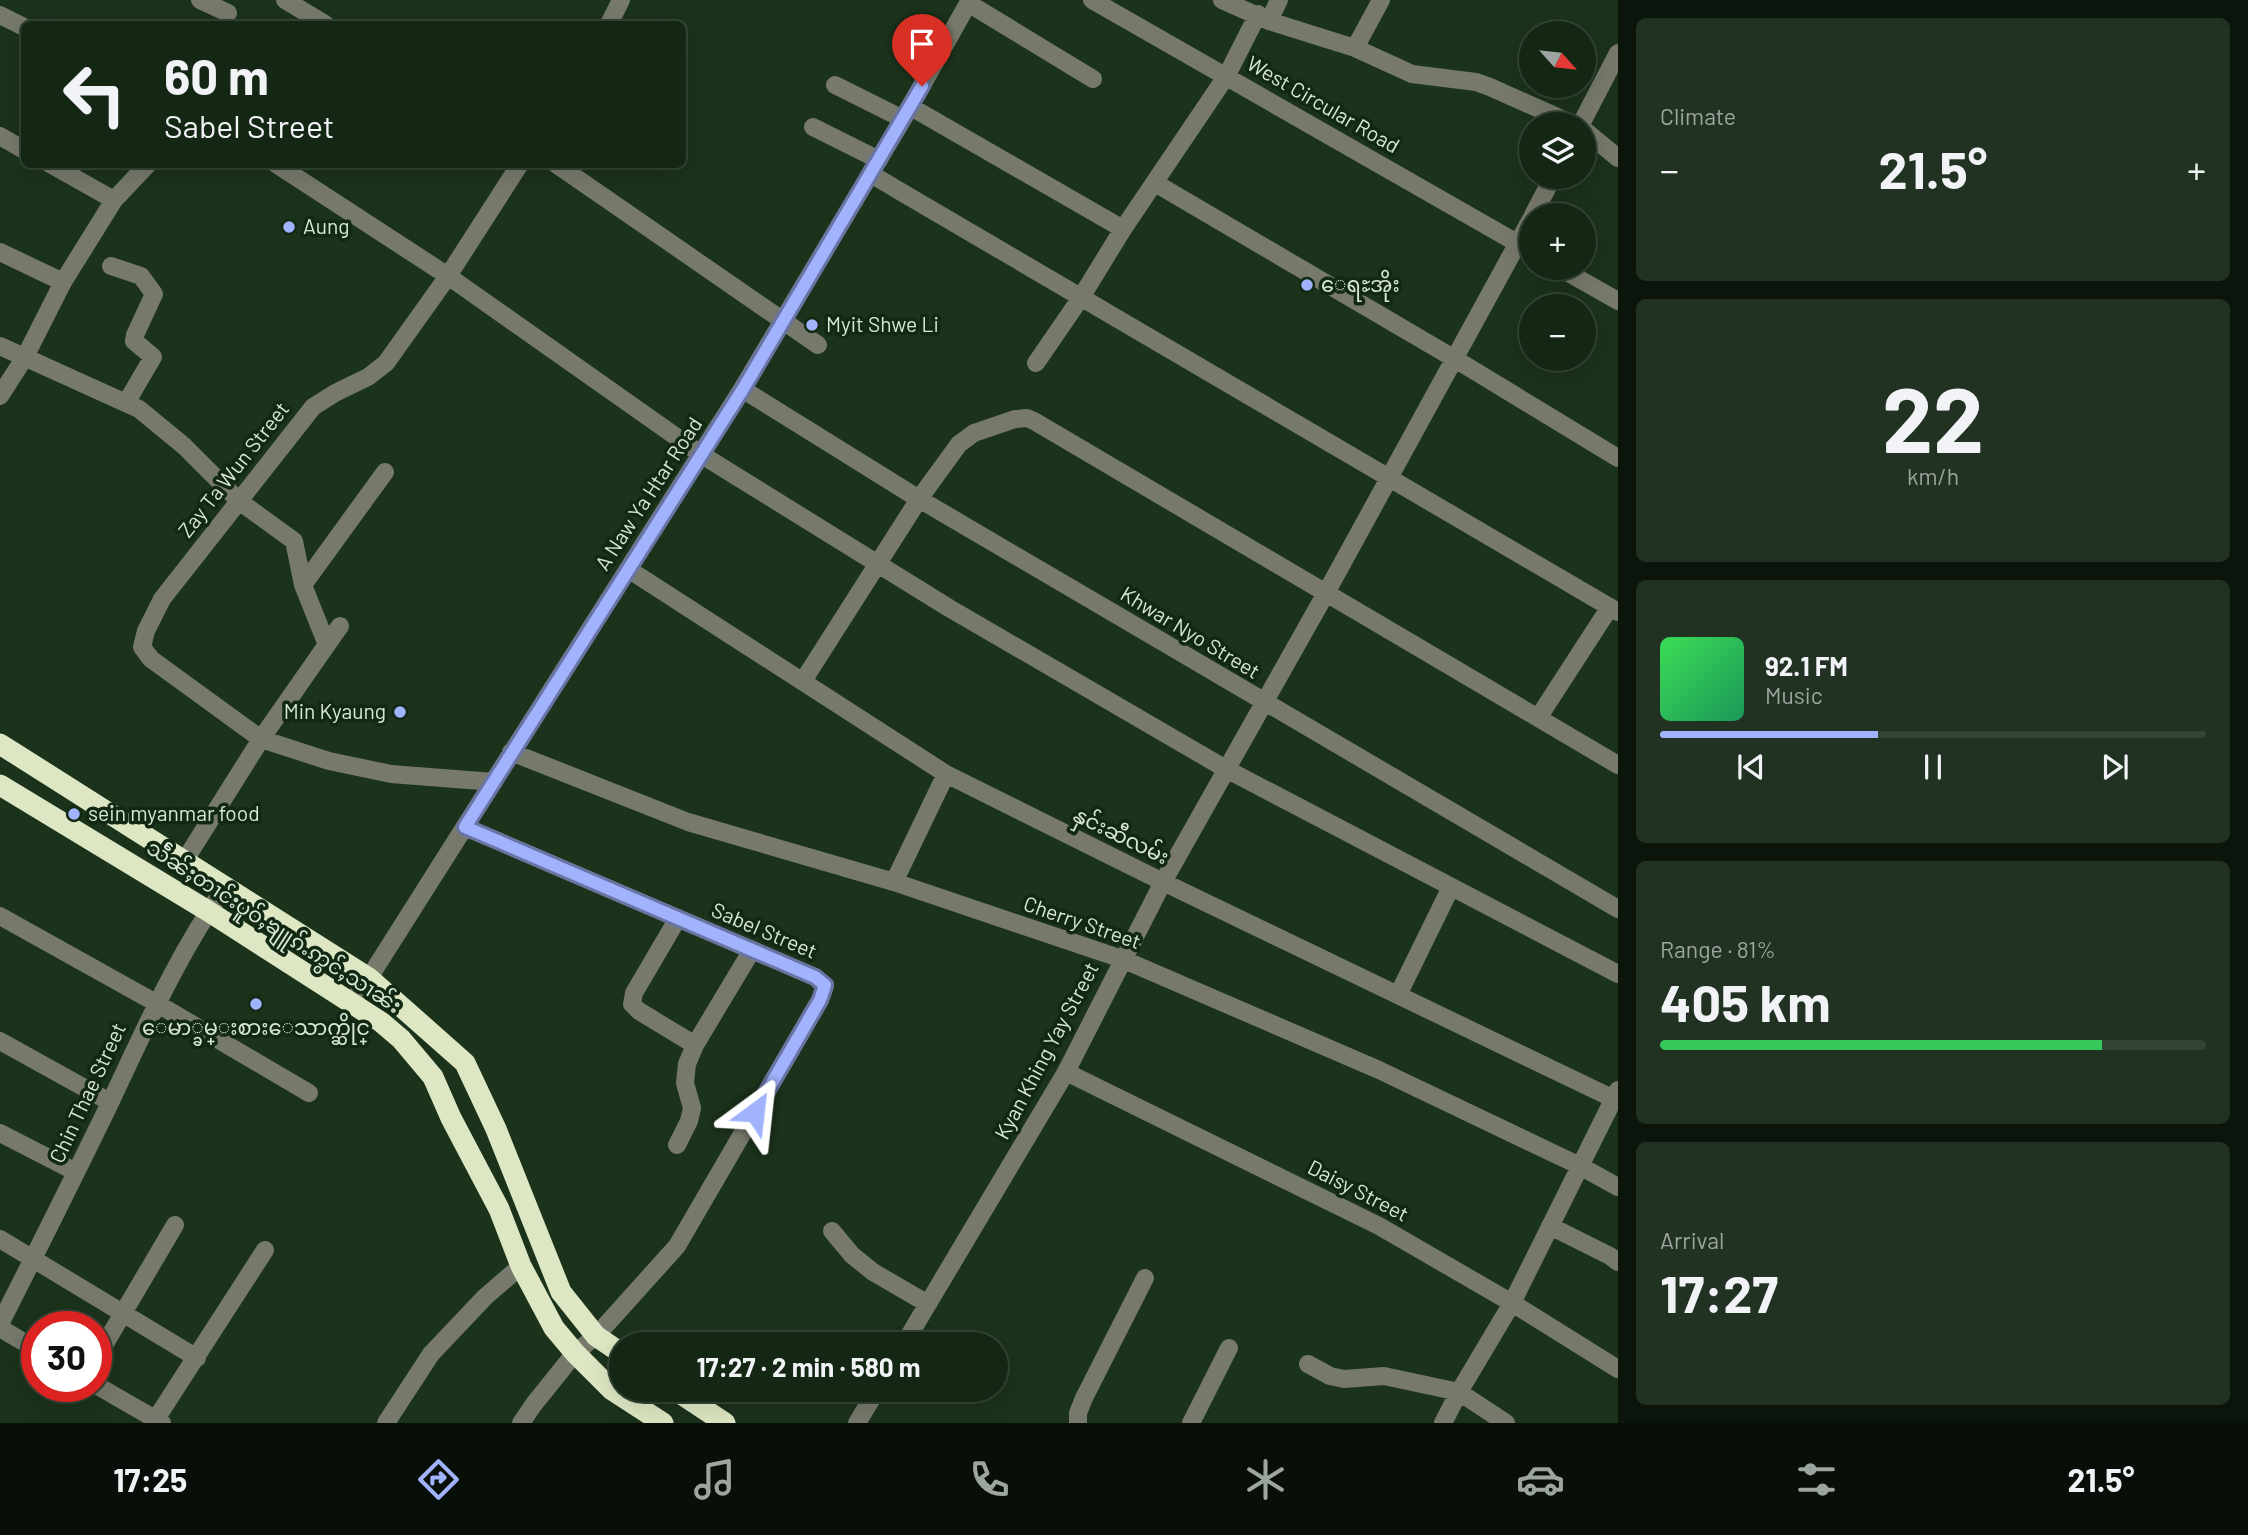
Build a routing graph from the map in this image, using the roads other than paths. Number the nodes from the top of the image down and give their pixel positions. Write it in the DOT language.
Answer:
graph roads {
  1 [pos="200,0"];
  2 [pos="285,0"];
  3 [pos="621,0"];
  4 [pos="1092,0"];
  5 [pos="1222,0"];
  6 [pos="1279,0"];
  7 [pos="1381,0"];
  8 [pos="969,1"];
  9 [pos="229,12"];
  10 [pos="0,15"];
  11 [pos="1264,17"];
  12 [pos="321,21"];
  13 [pos="610,21"];
  14 [pos="21,26"];
  15 [pos="1355,48"];
  16 [pos="1618,53"];
  17 [pos="1227,75"];
  18 [pos="1093,79"];
  19 [pos="835,85"];
  20 [pos="1546,112"];
  21 [pos="1587,112"];
  22 [pos="907,113"];
  23 [pos="813,127"];
  24 [pos="0,136"];
  25 [pos="1596,141"];
  26 [pos="21,148"];
  27 [pos="1618,158"];
  28 [pos="875,167"];
  29 [pos="57,168"];
  30 [pos="144,168"];
  31 [pos="282,168"];
  32 [pos="517,168"];
  33 [pos="561,168"];
  34 [pos="1155,183"];
  35 [pos="114,200"];
  36 [pos="1123,229"];
  37 [pos="1519,244"];
  38 [pos="0,252"];
  39 [pos="1519,257"];
  40 [pos="111,266"];
  41 [pos="448,276"];
  42 [pos="1581,280"];
  43 [pos="63,282"];
  44 [pos="1080,299"];
  45 [pos="1618,301"];
  46 [pos="783,321"];
  47 [pos="818,345"];
  48 [pos="0,346"];
  49 [pos="25,357"];
  50 [pos="1455,359"];
  51 [pos="1036,363"];
  52 [pos="743,389"];
  53 [pos="0,396"];
  54 [pos="127,403"];
  55 [pos="702,455"];
  56 [pos="1618,458"];
  57 [pos="385,472"];
  58 [pos="1390,477"];
  59 [pos="919,499"];
  60 [pos="239,500"];
  61 [pos="878,564"];
  62 [pos="628,569"];
  63 [pos="303,585"];
  64 [pos="1326,593"];
  65 [pos="1614,610"];
  66 [pos="340,626"];
  67 [pos="327,645"];
  68 [pos="803,681"];
  69 [pos="1263,703"];
  70 [pos="1538,718"];
  71 [pos="261,739"];
  72 [pos="0,744"];
  73 [pos="511,752"];
  74 [pos="1618,765"];
  75 [pos="1226,769"];
  76 [pos="946,774"];
  77 [pos="494,782"];
  78 [pos="0,785"];
  79 [pos="465,827"];
  80 [pos="185,860"];
  81 [pos="894,882"];
  82 [pos="1163,882"];
  83 [pos="226,886"];
  84 [pos="1451,887"];
  85 [pos="1618,909"];
  86 [pos="208,911"];
  87 [pos="0,916"];
  88 [pos="678,918"];
  89 [pos="752,950"];
  90 [pos="1122,959"];
  91 [pos="1618,974"];
  92 [pos="369,978"];
  93 [pos="1398,995"];
  94 [pos="156,1003"];
  95 [pos="351,1003"];
  96 [pos="0,1041"];
  97 [pos="695,1045"];
  98 [pos="1066,1072"];
  99 [pos="309,1093"];
  100 [pos="1617,1096"];
  101 [pos="110,1102"];
  102 [pos="0,1133"];
  103 [pos="677,1146"];
  104 [pos="1580,1166"];
  105 [pos="76,1172"];
  106 [pos="1618,1188"];
  107 [pos="175,1225"];
  108 [pos="1550,1226"];
  109 [pos="832,1231"];
  110 [pos="0,1239"];
  111 [pos="265,1250"];
  112 [pos="34,1258"];
  113 [pos="1618,1262"];
  114 [pos="521,1266"];
  115 [pos="1145,1278"];
  116 [pos="1513,1303"];
  117 [pos="928,1304"];
  118 [pos="124,1312"];
  119 [pos="0,1326"];
  120 [pos="112,1332"];
  121 [pos="911,1332"];
  122 [pos="596,1336"];
  123 [pos="21,1340"];
  124 [pos="609,1345"];
  125 [pos="1229,1348"];
  126 [pos="575,1353"];
  127 [pos="197,1358"];
  128 [pos="1308,1364"];
  129 [pos="1618,1369"];
  130 [pos="1459,1392"];
  131 [pos="112,1393"];
  132 [pos="693,1402"];
  133 [pos="869,1402"];
  134 [pos="159,1421"];
  135 [pos="386,1423"];
  136 [pos="521,1423"];
  137 [pos="663,1423"];
  138 [pos="725,1423"];
  139 [pos="856,1423"];
  140 [pos="1078,1423"];
  141 [pos="1191,1423"];
  142 [pos="1443,1423"];
  143 [pos="1506,1423"];
  1 -- 9 [label="street"];
  2 -- 12 [label="street"];
  3 -- 13 [label="street"];
  4 -- 17 [label="street, West Circular Road"];
  5 -- 11 [label="street"];
  6 -- 11 [label="street"];
  7 -- 15 [label="street"];
  8 -- 18 [label="street"];
  8 -- 22 [label="street, A Naw Ya Htar Road"];
  10 -- 14 [label="street"];
  11 -- 15 [label="street"];
  11 -- 17 [label="street"];
  15 -- 20 [label="street"];
  16 -- 21 [label="street"];
  17 -- 34 [label="street"];
  17 -- 37 [label="street, West Circular Road"];
  19 -- 22 [label="street"];
  22 -- 28 [label="street, A Naw Ya Htar Road"];
  22 -- 36 [label="street"];
  23 -- 28 [label="street"];
  24 -- 26 [label="street"];
  25 -- 27 [label="street"];
  28 -- 44 [label="street"];
  28 -- 46 [label="street, A Naw Ya Htar Road"];
  29 -- 35 [label="street"];
  30 -- 35 [label="street"];
  31 -- 41 [label="street"];
  32 -- 41 [label="street, Zay Ta Wun Street"];
  33 -- 46 [label="street"];
  34 -- 36 [label="street"];
  34 -- 50 [label="street"];
  35 -- 43 [label="street"];
  36 -- 44 [label="street"];
  38 -- 43 [label="street"];
  39 -- 50 [label="street, Kyan Khing Yay Street"];
  40 -- 54 [label="street"];
  41 -- 55 [label="street"];
  41 -- 60 [label="street, Zay Ta Wun Street"];
  42 -- 45 [label="street"];
  43 -- 49 [label="street"];
  44 -- 51 [label="street"];
  44 -- 58 [label="street"];
  46 -- 47 [label="street"];
  46 -- 52 [label="street, A Naw Ya Htar Road"];
  48 -- 49 [label="street"];
  49 -- 53 [label="street"];
  49 -- 54 [label="street"];
  50 -- 56 [label="street"];
  50 -- 58 [label="street, Kyan Khing Yay Street"];
  52 -- 55 [label="street, A Naw Ya Htar Road"];
  52 -- 59 [label="street, Khwar Nyo Street"];
  54 -- 60 [label="street"];
  55 -- 61 [label="street"];
  55 -- 62 [label="street, A Naw Ya Htar Road"];
  57 -- 63 [label="street"];
  58 -- 64 [label="street, Kyan Khing Yay Street"];
  58 -- 65 [label="street"];
  59 -- 61 [label="street"];
  59 -- 64 [label="street"];
  59 -- 69 [label="street, Khwar Nyo Street"];
  60 -- 63 [label="street"];
  60 -- 71 [label="street, Zay Ta Wun Street"];
  61 -- 68 [label="street"];
  61 -- 75 [label="street"];
  62 -- 68 [label="street, နှင်းဆီလမ်း"];
  62 -- 73 [label="street, A Naw Ya Htar Road"];
  63 -- 67 [label="street"];
  64 -- 69 [label="street, Kyan Khing Yay Street"];
  64 -- 70 [label="street"];
  65 -- 70 [label="street"];
  66 -- 67 [label="street"];
  67 -- 71 [label="street"];
  68 -- 76 [label="street, နှင်းဆီလမ်း"];
  69 -- 75 [label="street, Kyan Khing Yay Street"];
  69 -- 85 [label="street, Khwar Nyo Street"];
  70 -- 74 [label="street"];
  71 -- 77 [label="street"];
  71 -- 80 [label="street"];
  72 -- 80 [label="highway, သဵႅၼ်ႈတၢင်းပူဝ်ႇၶျူၵ်ႉဢွင်ႇသၢၼ်း"];
  73 -- 77 [label="street, A Naw Ya Htar Road"];
  73 -- 81 [label="street, Cherry Street"];
  75 -- 82 [label="street, Kyan Khing Yay Street"];
  75 -- 84 [label="street"];
  76 -- 81 [label="street"];
  76 -- 82 [label="street, နှင်းဆီလမ်း"];
  77 -- 79 [label="street, A Naw Ya Htar Road"];
  78 -- 86 [label="highway, သဵႅၼ်ႈတၢင်းပူဝ်ႇၶျူၵ်ႉဢွင်ႇသၢၼ်း"];
  79 -- 88 [label="street, Sabel Street"];
  79 -- 92 [label="street, A Naw Ya Htar Road"];
  80 -- 83 [label="highway, သဵႅၼ်ႈတၢင်းပူဝ်ႇၶျူၵ်ႉဢွင်ႇသၢၼ်း"];
  81 -- 90 [label="street, Cherry Street"];
  82 -- 90 [label="street, Kyan Khing Yay Street"];
  82 -- 93 [label="street, နှင်းဆီလမ်း"];
  83 -- 86 [label="street, Chin Thae Street"];
  83 -- 92 [label="highway, သဵႅၼ်ႈတၢင်းပူဝ်ႇၶျူၵ်ႉဢွင်ႇသၢၼ်း"];
  84 -- 91 [label="street"];
  84 -- 93 [label="street"];
  86 -- 94 [label="street, Chin Thae Street"];
  86 -- 95 [label="highway, သဵႅၼ်ႈတၢင်းပူဝ်ႇၶျူၵ်ႉဢွင်ႇသၢၼ်း"];
  87 -- 94 [label="street"];
  88 -- 89 [label="street, Sabel Street"];
  88 -- 97 [label="street"];
  89 -- 97 [label="street"];
  89 -- 122 [label="street, Sabel Street"];
  90 -- 98 [label="street, Kyan Khing Yay Street"];
  90 -- 104 [label="street, Cherry Street"];
  92 -- 95 [label="street, A Naw Ya Htar Road"];
  92 -- 122 [label="highway, သဵႅၼ်ႈတၢင်းပူဝ်ႇၶျူၵ်ႉဢွင်ႇသၢၼ်း"];
  93 -- 100 [label="street, နှင်းဆီလမ်း"];
  94 -- 99 [label="street"];
  94 -- 101 [label="street, Chin Thae Street"];
  95 -- 114 [label="highway, သဵႅၼ်ႈတၢင်းပူဝ်ႇၶျူၵ်ႉဢွင်ႇသၢၼ်း"];
  96 -- 101 [label="street"];
  97 -- 103 [label="street"];
  98 -- 116 [label="street, Daisy Street"];
  98 -- 117 [label="street, Kyan Khing Yay Street"];
  100 -- 104 [label="street"];
  101 -- 105 [label="street, Chin Thae Street"];
  102 -- 105 [label="street"];
  104 -- 106 [label="street, Cherry Street"];
  104 -- 108 [label="street"];
  105 -- 112 [label="street, Chin Thae Street"];
  107 -- 118 [label="street"];
  108 -- 113 [label="street"];
  108 -- 116 [label="street"];
  109 -- 117 [label="street"];
  110 -- 112 [label="street"];
  111 -- 127 [label="street"];
  112 -- 118 [label="street"];
  112 -- 119 [label="street, Chin Thae Street"];
  114 -- 126 [label="highway, သဵႅၼ်ႈတၢင်းပူဝ်ႇၶျူၵ်ႉဢွင်ႇသၢၼ်း"];
  114 -- 135 [label="street"];
  115 -- 140 [label="street"];
  116 -- 129 [label="street, Daisy Street"];
  116 -- 130 [label="street"];
  117 -- 121 [label="street, Kyan Khing Yay Street"];
  118 -- 120 [label="street"];
  118 -- 127 [label="street"];
  119 -- 123 [label="street"];
  122 -- 124 [label="highway, သဵႅၼ်ႈတၢင်းပူဝ်ႇၶျူၵ်ႉဢွင်ႇသၢၼ်း"];
  122 -- 126 [label="street, Sabel Street"];
  125 -- 141 [label="street"];
  126 -- 136 [label="street, Sabel Street"];
  126 -- 137 [label="highway, သဵႅၼ်ႈတၢင်းပူဝ်ႇၶျူၵ်ႉဢွင်ႇသၢၼ်း"];
  127 -- 134 [label="street"];
  128 -- 130 [label="street"];
  130 -- 142 [label="street"];
  130 -- 143 [label="street"];
  131 -- 134 [label="street"];
  132 -- 138 [label="highway"];
  133 -- 139 [label="street"];
}
